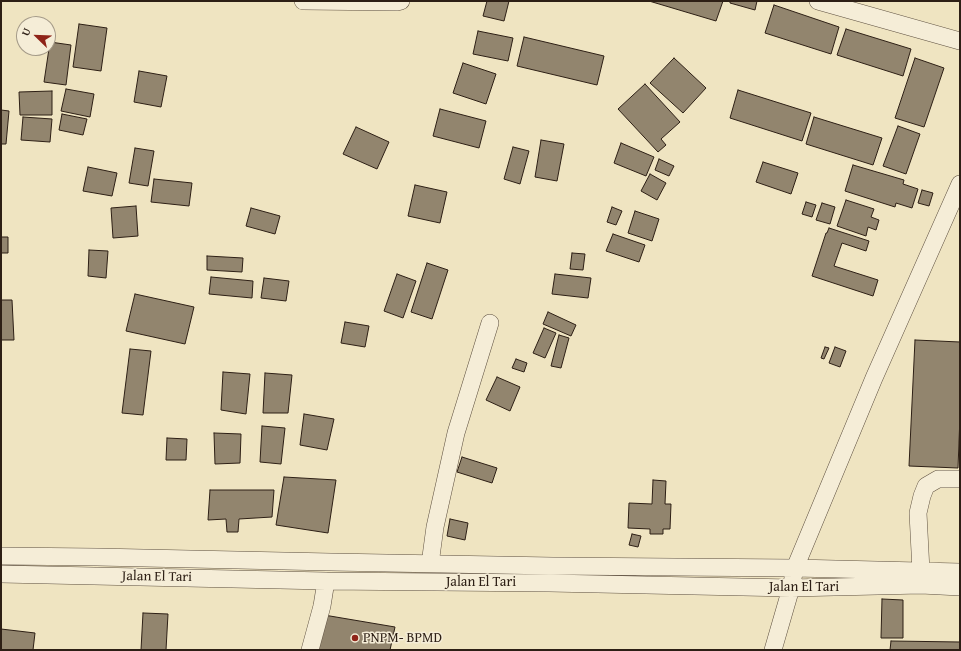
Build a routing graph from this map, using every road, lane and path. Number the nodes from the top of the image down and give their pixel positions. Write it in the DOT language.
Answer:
graph roads {
  1 [pos="303,1"];
  2 [pos="401,1"];
  3 [pos="818,1"];
  4 [pos="960,41"];
  5 [pos="960,184"];
  6 [pos="490,323"];
  7 [pos="960,479"];
  8 [pos="1,556"];
  9 [pos="430,564"];
  10 [pos="795,568"];
  11 [pos="921,571"];
  12 [pos="960,572"];
  13 [pos="1,574"];
  14 [pos="326,581"];
  15 [pos="960,587"];
  16 [pos="791,588"];
  17 [pos="310,650"];
  18 [pos="773,650"];
  1 -- 2 [label="street"];
  3 -- 4 [label="street"];
  5 -- 10 [label="street"];
  6 -- 9 [label="street"];
  7 -- 11 [label="street"];
  8 -- 9 [label="street, Jalan El Tari"];
  9 -- 10 [label="street, Jalan El Tari"];
  10 -- 11 [label="street, Jalan El Tari"];
  10 -- 16 [label="street"];
  11 -- 12 [label="street, Jalan El Tari"];
  13 -- 14 [label="street, Jalan El Tari"];
  14 -- 16 [label="street, Jalan El Tari"];
  14 -- 17 [label="street"];
  15 -- 16 [label="street, Jalan El Tari"];
  16 -- 18 [label="street"];
}
